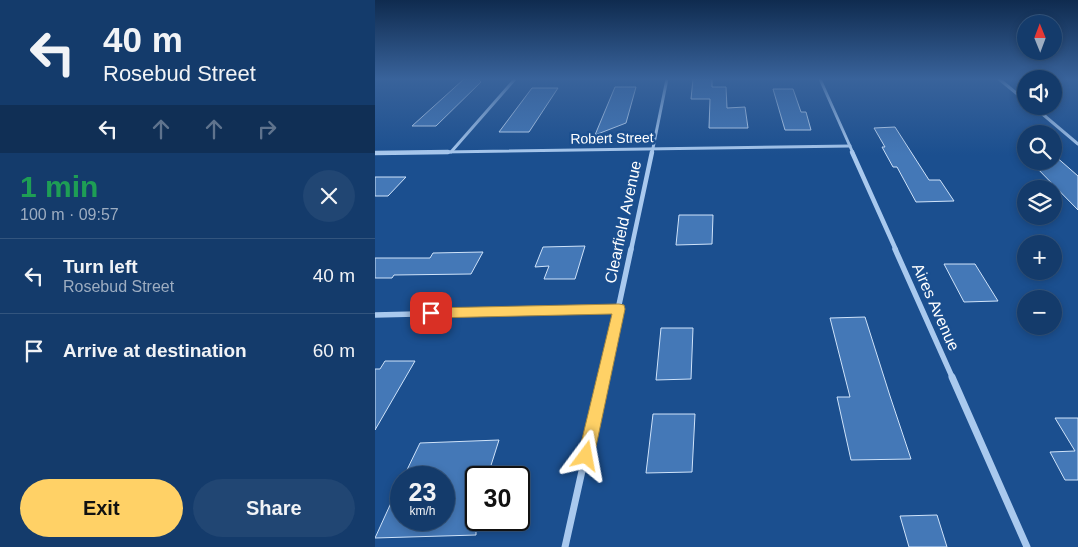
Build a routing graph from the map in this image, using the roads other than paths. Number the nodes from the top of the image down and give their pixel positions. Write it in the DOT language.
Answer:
graph roads {
  1 [pos="493,105"];
  2 [pos="662,105"];
  3 [pos="831,105"];
  4 [pos="1044,115"];
  5 [pos="1078,144"];
  6 [pos="850,146"];
  7 [pos="652,149"];
  8 [pos="451,152"];
  9 [pos="375,153"];
  10 [pos="619,309"];
  11 [pos="375,314"];
  12 [pos="565,547"];
  13 [pos="1027,547"];
  1 -- 8 [label="street"];
  2 -- 7 [label="street, Clearfield Avenue"];
  3 -- 6 [label="street, Aires Avenue"];
  4 -- 5 [label="street"];
  6 -- 7 [label="street, Robert Street"];
  6 -- 13 [label="street, Aires Avenue"];
  7 -- 8 [label="street, Robert Street"];
  7 -- 10 [label="street, Clearfield Avenue"];
  8 -- 9 [label="street, Robert Street"];
  10 -- 11 [label="street"];
  10 -- 12 [label="street, Clearfield Avenue"];
}
